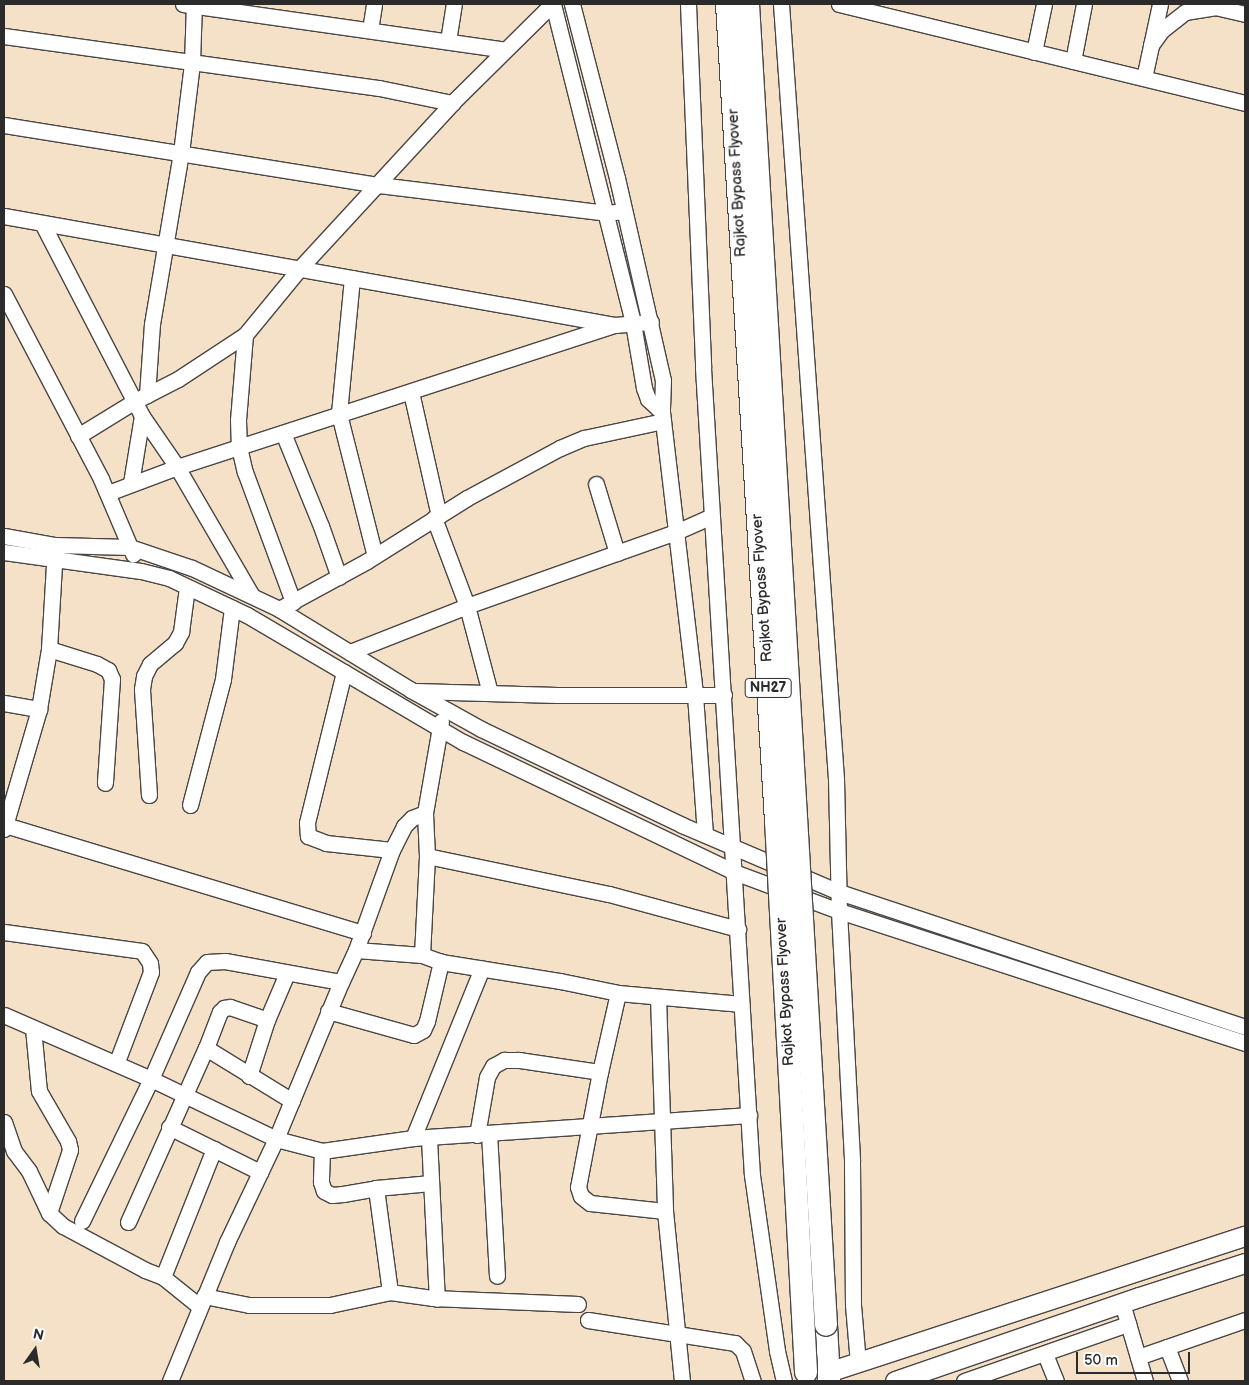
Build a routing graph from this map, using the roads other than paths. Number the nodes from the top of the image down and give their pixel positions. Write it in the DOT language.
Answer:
graph roads {
  1 [pos="190,4"];
  2 [pos="374,4"];
  3 [pos="454,4"];
  4 [pos="553,4"];
  5 [pos="572,4"];
  6 [pos="688,4"];
  7 [pos="727,4"];
  8 [pos="748,4"];
  9 [pos="780,4"];
  10 [pos="839,4"];
  11 [pos="1044,4"];
  12 [pos="1084,4"];
  13 [pos="1160,4"];
  14 [pos="1204,6"];
  15 [pos="285,11"];
  16 [pos="1245,14"];
  17 [pos="370,30"];
  18 [pos="4,36"];
  19 [pos="448,41"];
  20 [pos="1151,45"];
  21 [pos="505,50"];
  22 [pos="1034,52"];
  23 [pos="1073,62"];
  24 [pos="192,63"];
  25 [pos="1144,78"];
  26 [pos="1245,103"];
  27 [pos="452,104"];
  28 [pos="4,125"];
  29 [pos="180,153"];
  30 [pos="379,185"];
  31 [pos="624,211"];
  32 [pos="606,213"];
  33 [pos="4,216"];
  34 [pos="42,223"];
  35 [pos="164,244"];
  36 [pos="300,268"];
  37 [pos="352,278"];
  38 [pos="4,294"];
  39 [pos="651,322"];
  40 [pos="633,323"];
  41 [pos="615,325"];
  42 [pos="245,335"];
  43 [pos="411,392"];
  44 [pos="141,398"];
  45 [pos="339,414"];
  46 [pos="142,416"];
  47 [pos="662,417"];
  48 [pos="283,433"];
  49 [pos="78,436"];
  50 [pos="239,447"];
  51 [pos="177,467"];
  52 [pos="131,483"];
  53 [pos="596,484"];
  54 [pos="108,493"];
  55 [pos="712,516"];
  56 [pos="436,517"];
  57 [pos="676,532"];
  58 [pos="4,536"];
  59 [pos="130,547"];
  60 [pos="4,552"];
  61 [pos="55,552"];
  62 [pos="618,553"];
  63 [pos="375,556"];
  64 [pos="141,571"];
  65 [pos="339,577"];
  66 [pos="187,587"];
  67 [pos="251,594"];
  68 [pos="293,602"];
  69 [pos="467,606"];
  70 [pos="232,608"];
  71 [pos="279,609"];
  72 [pos="49,649"];
  73 [pos="350,652"];
  74 [pos="344,672"];
  75 [pos="412,690"];
  76 [pos="490,693"];
  77 [pos="695,695"];
  78 [pos="724,695"];
  79 [pos="4,703"];
  80 [pos="442,707"];
  81 [pos="39,709"];
  82 [pos="440,729"];
  83 [pos="105,783"];
  84 [pos="149,795"];
  85 [pos="190,805"];
  86 [pos="424,813"];
  87 [pos="4,827"];
  88 [pos="705,834"];
  89 [pos="733,846"];
  90 [pos="392,850"];
  91 [pos="427,856"];
  92 [pos="734,872"];
  93 [pos="838,892"];
  94 [pos="839,911"];
  95 [pos="738,929"];
  96 [pos="4,932"];
  97 [pos="363,933"];
  98 [pos="356,950"];
  99 [pos="422,955"];
  100 [pos="441,962"];
  101 [pos="482,968"];
  102 [pos="287,973"];
  103 [pos="341,982"];
  104 [pos="618,993"];
  105 [pos="658,998"];
  106 [pos="742,1004"];
  107 [pos="328,1012"];
  108 [pos="4,1015"];
  109 [pos="268,1020"];
  110 [pos="1245,1027"];
  111 [pos="33,1028"];
  112 [pos="1245,1043"];
  113 [pos="206,1048"];
  114 [pos="116,1064"];
  115 [pos="600,1072"];
  116 [pos="249,1076"];
  117 [pos="151,1079"];
  118 [pos="184,1095"];
  119 [pos="292,1101"];
  120 [pos="749,1115"];
  121 [pos="662,1121"];
  122 [pos="4,1122"];
  123 [pos="590,1126"];
  124 [pos="169,1128"];
  125 [pos="483,1134"];
  126 [pos="421,1138"];
  127 [pos="276,1139"];
  128 [pos="214,1149"];
  129 [pos="322,1151"];
  130 [pos="260,1172"];
  131 [pos="431,1183"];
  132 [pos="376,1188"];
  133 [pos="665,1211"];
  134 [pos="49,1213"];
  135 [pos="82,1222"];
  136 [pos="128,1222"];
  137 [pos="1245,1236"];
  138 [pos="1245,1263"];
  139 [pos="496,1276"];
  140 [pos="163,1277"];
  141 [pos="390,1292"];
  142 [pos="437,1298"];
  143 [pos="1122,1303"];
  144 [pos="578,1304"];
  145 [pos="199,1306"];
  146 [pos="588,1320"];
  147 [pos="1245,1320"];
  148 [pos="1128,1324"];
  149 [pos="679,1334"];
  150 [pos="1167,1347"];
  151 [pos="1045,1354"];
  152 [pos="1138,1357"];
  153 [pos="858,1363"];
  154 [pos="807,1376"];
  155 [pos="829,1376"];
  156 [pos="923,1377"];
  157 [pos="982,1378"];
  158 [pos="170,1381"];
  159 [pos="682,1381"];
  160 [pos="753,1381"];
  161 [pos="784,1381"];
  162 [pos="896,1381"];
  163 [pos="964,1381"];
  164 [pos="1056,1381"];
  165 [pos="1144,1381"];
  166 [pos="1180,1381"];
  1 -- 15 [label="street"];
  1 -- 24 [label="street"];
  2 -- 17 [label="street"];
  3 -- 19 [label="street"];
  4 -- 21 [label="street"];
  4 -- 32 [label="street"];
  5 -- 31 [label="street"];
  6 -- 55 [label="street"];
  7 -- 154 [label="highway, Rajkot Bypass Flyover / NH27, bridge"];
  8 -- 155 [label="highway, Rajkot Bypass Flyover / NH27, bridge"];
  9 -- 93 [label="street"];
  10 -- 22 [label="street"];
  11 -- 22 [label="street"];
  12 -- 23 [label="street"];
  13 -- 20 [label="street"];
  14 -- 16 [label="street"];
  14 -- 20 [label="street"];
  15 -- 17 [label="street"];
  17 -- 19 [label="street"];
  18 -- 24 [label="street"];
  19 -- 21 [label="street"];
  20 -- 25 [label="street"];
  21 -- 27 [label="street"];
  22 -- 23 [label="street"];
  23 -- 25 [label="street"];
  24 -- 27 [label="street"];
  24 -- 29 [label="street"];
  25 -- 26 [label="street"];
  27 -- 30 [label="street"];
  28 -- 29 [label="street"];
  29 -- 30 [label="street"];
  29 -- 35 [label="street"];
  30 -- 32 [label="street"];
  30 -- 36 [label="street"];
  31 -- 32 [label="street"];
  31 -- 39 [label="street"];
  32 -- 40 [label="street"];
  33 -- 34 [label="street"];
  34 -- 35 [label="street"];
  34 -- 44 [label="street"];
  35 -- 36 [label="street"];
  35 -- 44 [label="street"];
  36 -- 37 [label="street"];
  36 -- 42 [label="street"];
  37 -- 41 [label="street"];
  37 -- 45 [label="street"];
  38 -- 49 [label="street"];
  39 -- 40 [label="street"];
  39 -- 47 [label="street"];
  40 -- 41 [label="street"];
  40 -- 47 [label="street"];
  41 -- 43 [label="street"];
  42 -- 44 [label="street"];
  42 -- 50 [label="street"];
  43 -- 45 [label="street"];
  43 -- 56 [label="street"];
  44 -- 46 [label="street"];
  44 -- 49 [label="street"];
  45 -- 48 [label="street"];
  45 -- 63 [label="street"];
  46 -- 51 [label="street"];
  46 -- 52 [label="street"];
  47 -- 56 [label="street"];
  47 -- 57 [label="street"];
  48 -- 50 [label="street"];
  48 -- 65 [label="street"];
  49 -- 54 [label="street"];
  50 -- 51 [label="street"];
  50 -- 68 [label="street"];
  51 -- 52 [label="street"];
  51 -- 67 [label="street"];
  52 -- 54 [label="street"];
  53 -- 62 [label="street"];
  54 -- 59 [label="street"];
  55 -- 57 [label="street"];
  55 -- 78 [label="street"];
  56 -- 63 [label="street"];
  56 -- 69 [label="street"];
  57 -- 62 [label="street"];
  57 -- 77 [label="street"];
  58 -- 61 [label="street"];
  59 -- 61 [label="street"];
  59 -- 64 [label="street"];
  59 -- 67 [label="street"];
  60 -- 61 [label="street"];
  61 -- 64 [label="street"];
  61 -- 72 [label="street"];
  62 -- 69 [label="street"];
  63 -- 65 [label="street"];
  64 -- 66 [label="street"];
  65 -- 68 [label="street"];
  66 -- 70 [label="street"];
  66 -- 84 [label="street"];
  67 -- 71 [label="street"];
  68 -- 71 [label="street"];
  69 -- 73 [label="street"];
  69 -- 76 [label="street"];
  70 -- 74 [label="street"];
  70 -- 85 [label="street"];
  71 -- 73 [label="street"];
  72 -- 81 [label="street"];
  72 -- 83 [label="street"];
  73 -- 75 [label="street"];
  74 -- 82 [label="street"];
  74 -- 90 [label="street"];
  75 -- 76 [label="street"];
  75 -- 80 [label="street"];
  76 -- 77 [label="street"];
  77 -- 78 [label="street"];
  77 -- 88 [label="street"];
  78 -- 89 [label="street"];
  79 -- 81 [label="street"];
  80 -- 82 [label="street"];
  80 -- 88 [label="street"];
  81 -- 87 [label="street"];
  82 -- 86 [label="street"];
  82 -- 92 [label="street"];
  86 -- 90 [label="street"];
  86 -- 91 [label="street"];
  87 -- 97 [label="street"];
  88 -- 89 [label="street"];
  89 -- 92 [label="street"];
  89 -- 93 [label="street"];
  90 -- 97 [label="street"];
  91 -- 95 [label="street"];
  91 -- 99 [label="street"];
  92 -- 94 [label="street"];
  92 -- 95 [label="street"];
  93 -- 94 [label="street"];
  93 -- 110 [label="street"];
  94 -- 112 [label="street"];
  94 -- 153 [label="street"];
  95 -- 106 [label="street"];
  96 -- 114 [label="street"];
  97 -- 98 [label="street"];
  98 -- 99 [label="street"];
  98 -- 103 [label="street"];
  99 -- 100 [label="street"];
  100 -- 101 [label="street"];
  100 -- 107 [label="street"];
  101 -- 104 [label="street"];
  101 -- 126 [label="street"];
  102 -- 103 [label="street"];
  102 -- 109 [label="street"];
  102 -- 117 [label="street"];
  103 -- 107 [label="street"];
  104 -- 105 [label="street"];
  104 -- 115 [label="street"];
  105 -- 106 [label="street"];
  105 -- 121 [label="street"];
  106 -- 120 [label="street"];
  107 -- 119 [label="street"];
  108 -- 111 [label="street"];
  109 -- 113 [label="street"];
  109 -- 116 [label="street"];
  111 -- 114 [label="street"];
  111 -- 134 [label="street"];
  113 -- 116 [label="street"];
  113 -- 118 [label="street"];
  114 -- 117 [label="street"];
  115 -- 123 [label="street"];
  115 -- 125 [label="street"];
  116 -- 119 [label="street"];
  117 -- 118 [label="street"];
  117 -- 135 [label="street"];
  118 -- 124 [label="street"];
  118 -- 127 [label="street"];
  119 -- 127 [label="street"];
  120 -- 121 [label="street"];
  120 -- 161 [label="street"];
  121 -- 123 [label="street"];
  121 -- 133 [label="street"];
  122 -- 134 [label="street"];
  123 -- 125 [label="street"];
  123 -- 133 [label="street"];
  124 -- 128 [label="street"];
  124 -- 136 [label="street"];
  125 -- 126 [label="street"];
  125 -- 139 [label="street"];
  126 -- 129 [label="street"];
  126 -- 131 [label="street"];
  127 -- 129 [label="street"];
  127 -- 130 [label="street"];
  128 -- 130 [label="street"];
  128 -- 140 [label="street"];
  129 -- 132 [label="street"];
  130 -- 145 [label="street"];
  131 -- 132 [label="street"];
  131 -- 142 [label="street"];
  132 -- 141 [label="street"];
  133 -- 149 [label="street"];
  134 -- 140 [label="street"];
  137 -- 153 [label="main road"];
  138 -- 143 [label="main road"];
  140 -- 145 [label="street"];
  141 -- 142 [label="street"];
  141 -- 145 [label="street"];
  142 -- 144 [label="street"];
  143 -- 148 [label="street"];
  143 -- 156 [label="main road"];
  145 -- 158 [label="street"];
  146 -- 149 [label="street"];
  147 -- 150 [label="street"];
  148 -- 151 [label="street"];
  148 -- 152 [label="street"];
  149 -- 159 [label="street"];
  149 -- 160 [label="street"];
  150 -- 152 [label="street"];
  150 -- 166 [label="street"];
  151 -- 157 [label="street"];
  151 -- 164 [label="street"];
  152 -- 165 [label="street"];
  153 -- 155 [label="main road"];
  156 -- 162 [label="main road"];
  157 -- 163 [label="street"];
}
